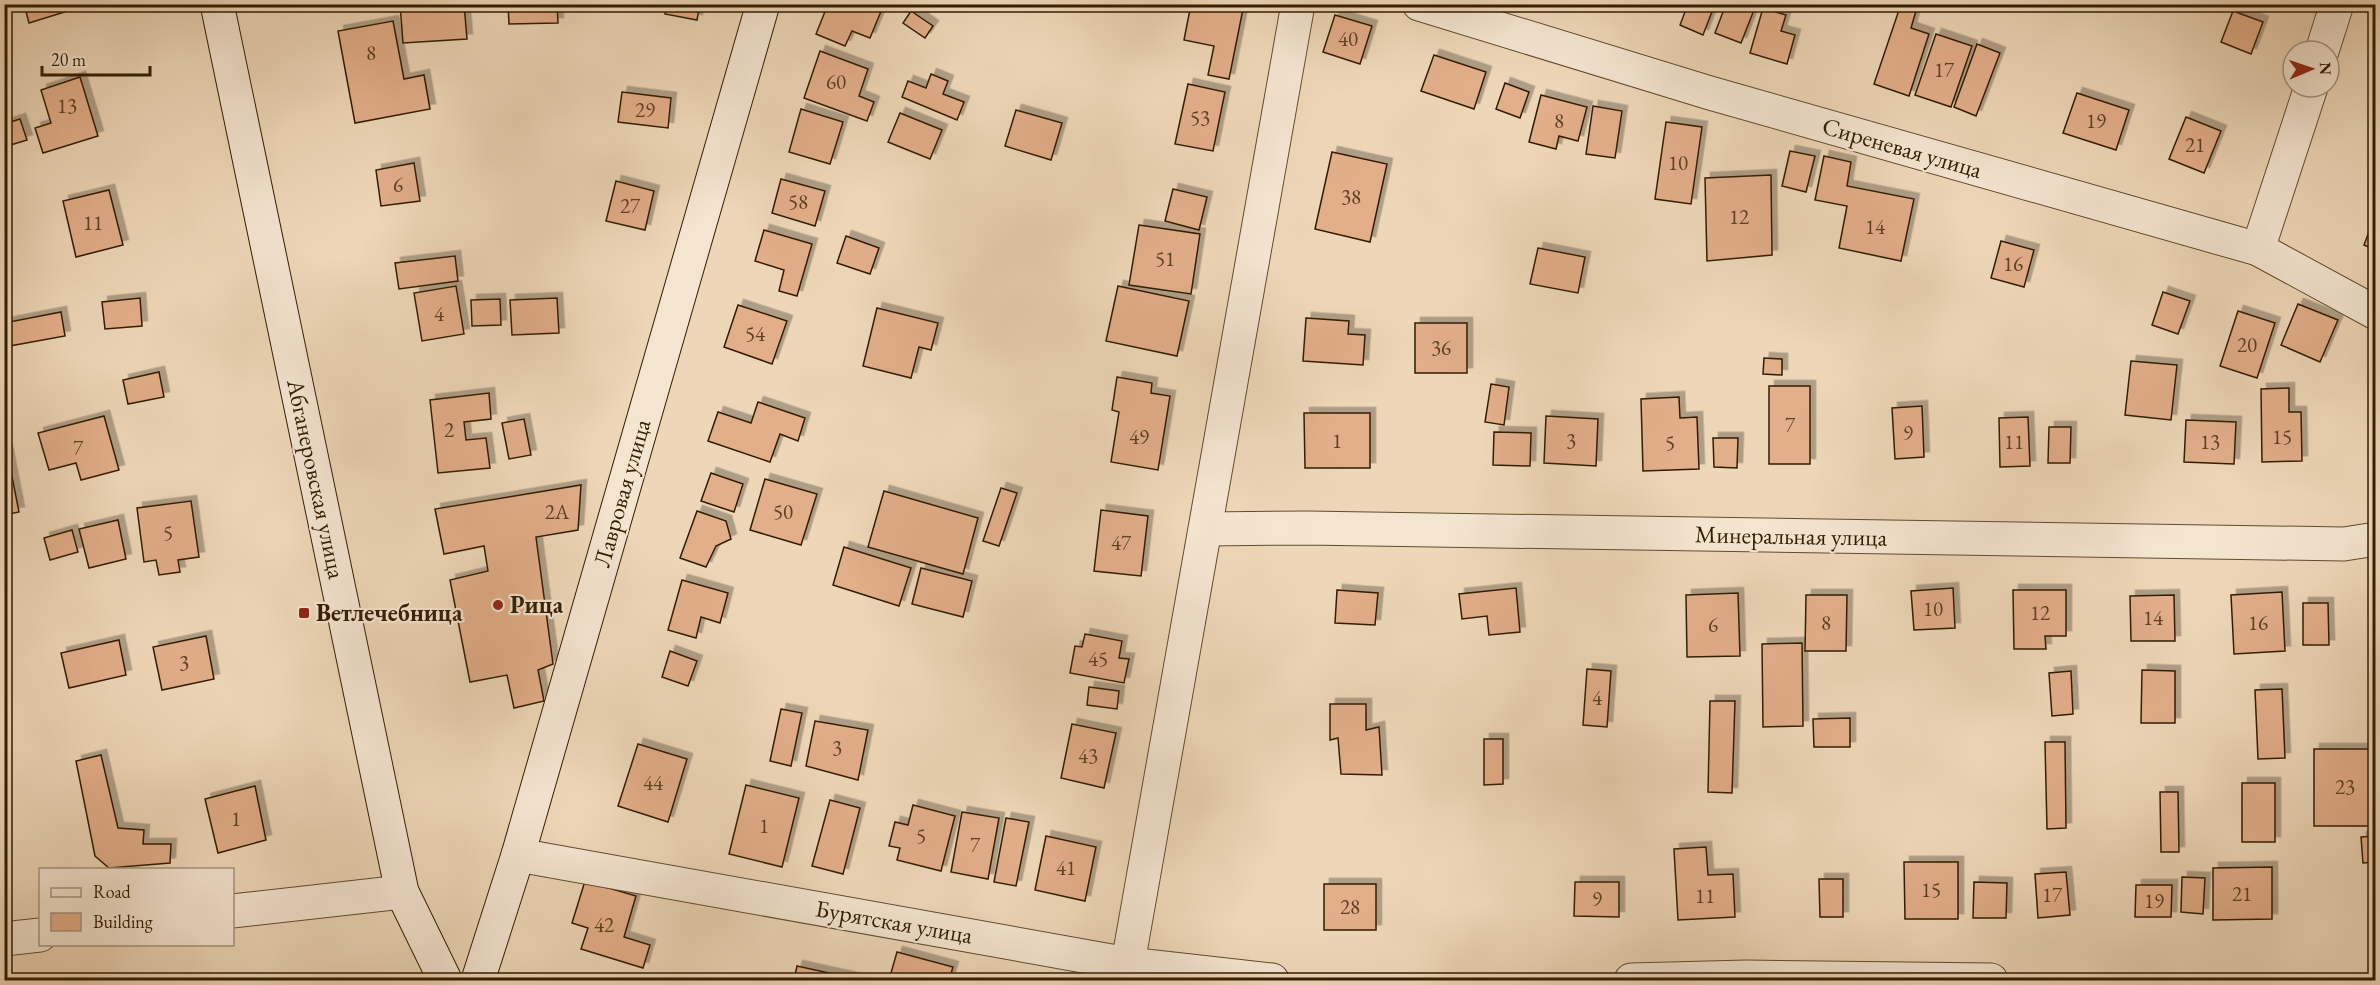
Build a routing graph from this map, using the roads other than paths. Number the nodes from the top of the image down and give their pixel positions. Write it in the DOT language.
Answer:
graph roads {
  1 [pos="217,4"];
  2 [pos="763,4"];
  3 [pos="1298,4"];
  4 [pos="1419,4"];
  5 [pos="2337,4"];
  6 [pos="2326,39"];
  7 [pos="2307,99"];
  8 [pos="2258,249"];
  9 [pos="2376,313"];
  10 [pos="1206,529"];
  11 [pos="2376,539"];
  12 [pos="518,855"];
  13 [pos="402,892"];
  14 [pos="234,911"];
  15 [pos="39,934"];
  16 [pos="4,939"];
  17 [pos="1127,972"];
  18 [pos="445,981"];
  19 [pos="478,981"];
  20 [pos="1272,981"];
  21 [pos="1632,981"];
  22 [pos="1991,981"];
  1 -- 13 [label="street, Абганеровская улица"];
  2 -- 12 [label="street, Лавровая улица"];
  3 -- 10 [label="street"];
  4 -- 8 [label="street, Сиреневая улица"];
  5 -- 6 [label="street"];
  7 -- 8 [label="street"];
  8 -- 9 [label="street, Сиреневая улица"];
  10 -- 11 [label="street, Минеральная улица"];
  10 -- 17 [label="street"];
  12 -- 17 [label="street, Бурятская улица"];
  12 -- 19 [label="street, Лавровая улица"];
  13 -- 14 [label="street"];
  13 -- 18 [label="street, Абганеровская улица"];
  15 -- 16 [label="street"];
  17 -- 20 [label="street, Бурятская улица"];
  21 -- 22 [label="street"];
}
